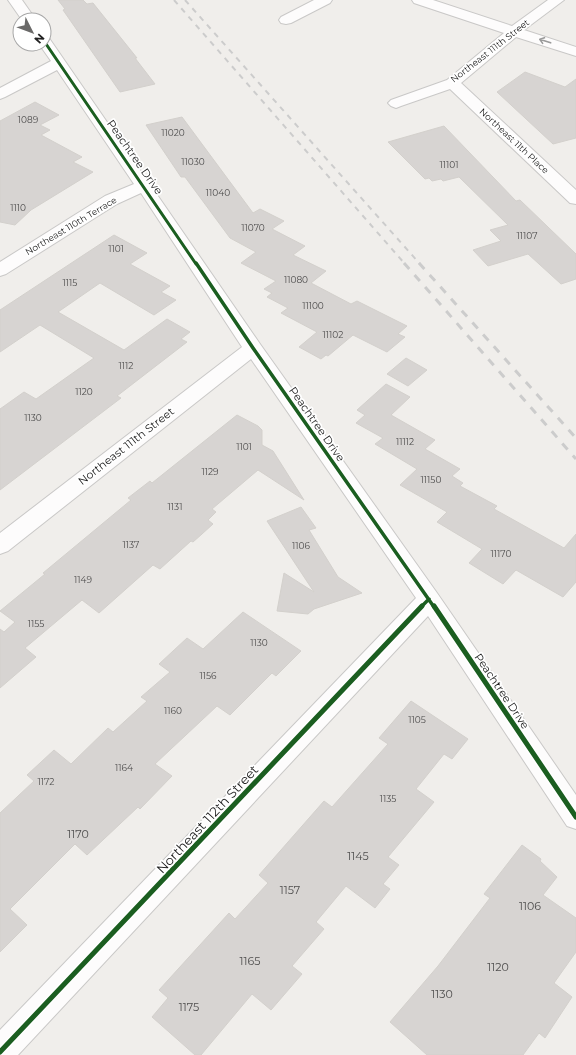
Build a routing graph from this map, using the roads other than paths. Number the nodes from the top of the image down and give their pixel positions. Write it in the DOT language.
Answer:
graph roads {
  1 [pos="15,0"];
  2 [pos="325,0"];
  3 [pos="419,0"];
  4 [pos="557,0"];
  5 [pos="23,12"];
  6 [pos="286,20"];
  7 [pos="513,32"];
  8 [pos="51,52"];
  9 [pos="576,52"];
  10 [pos="549,58"];
  11 [pos="59,63"];
  12 [pos="452,83"];
  13 [pos="0,94"];
  14 [pos="396,103"];
  15 [pos="144,186"];
  16 [pos="576,199"];
  17 [pos="0,270"];
  18 [pos="253,348"];
  19 [pos="0,544"];
  20 [pos="429,599"];
  21 [pos="576,818"];
  22 [pos="0,1052"];
  1 -- 5 [label="street"];
  2 -- 6 [label="street"];
  3 -- 7 [label="street"];
  4 -- 7 [label="street, Northeast 111th Street"];
  9 -- 7 [label="street, one-way"];
  7 -- 10 [label="street"];
  7 -- 12 [label="street, Northeast 111th Street"];
  8 -- 11 [label="street, Peachtree Drive"];
  11 -- 13 [label="street"];
  11 -- 15 [label="street, Peachtree Drive"];
  12 -- 14 [label="street, Northeast 111th Street"];
  12 -- 16 [label="street, Northeast 11th Place"];
  15 -- 17 [label="street, Northeast 110th Terrace"];
  15 -- 18 [label="street, Peachtree Drive"];
  18 -- 19 [label="street, Northeast 111th Street"];
  18 -- 20 [label="street, Peachtree Drive"];
  20 -- 21 [label="street, Peachtree Drive"];
  20 -- 22 [label="street, Northeast 112th Street"];
}
